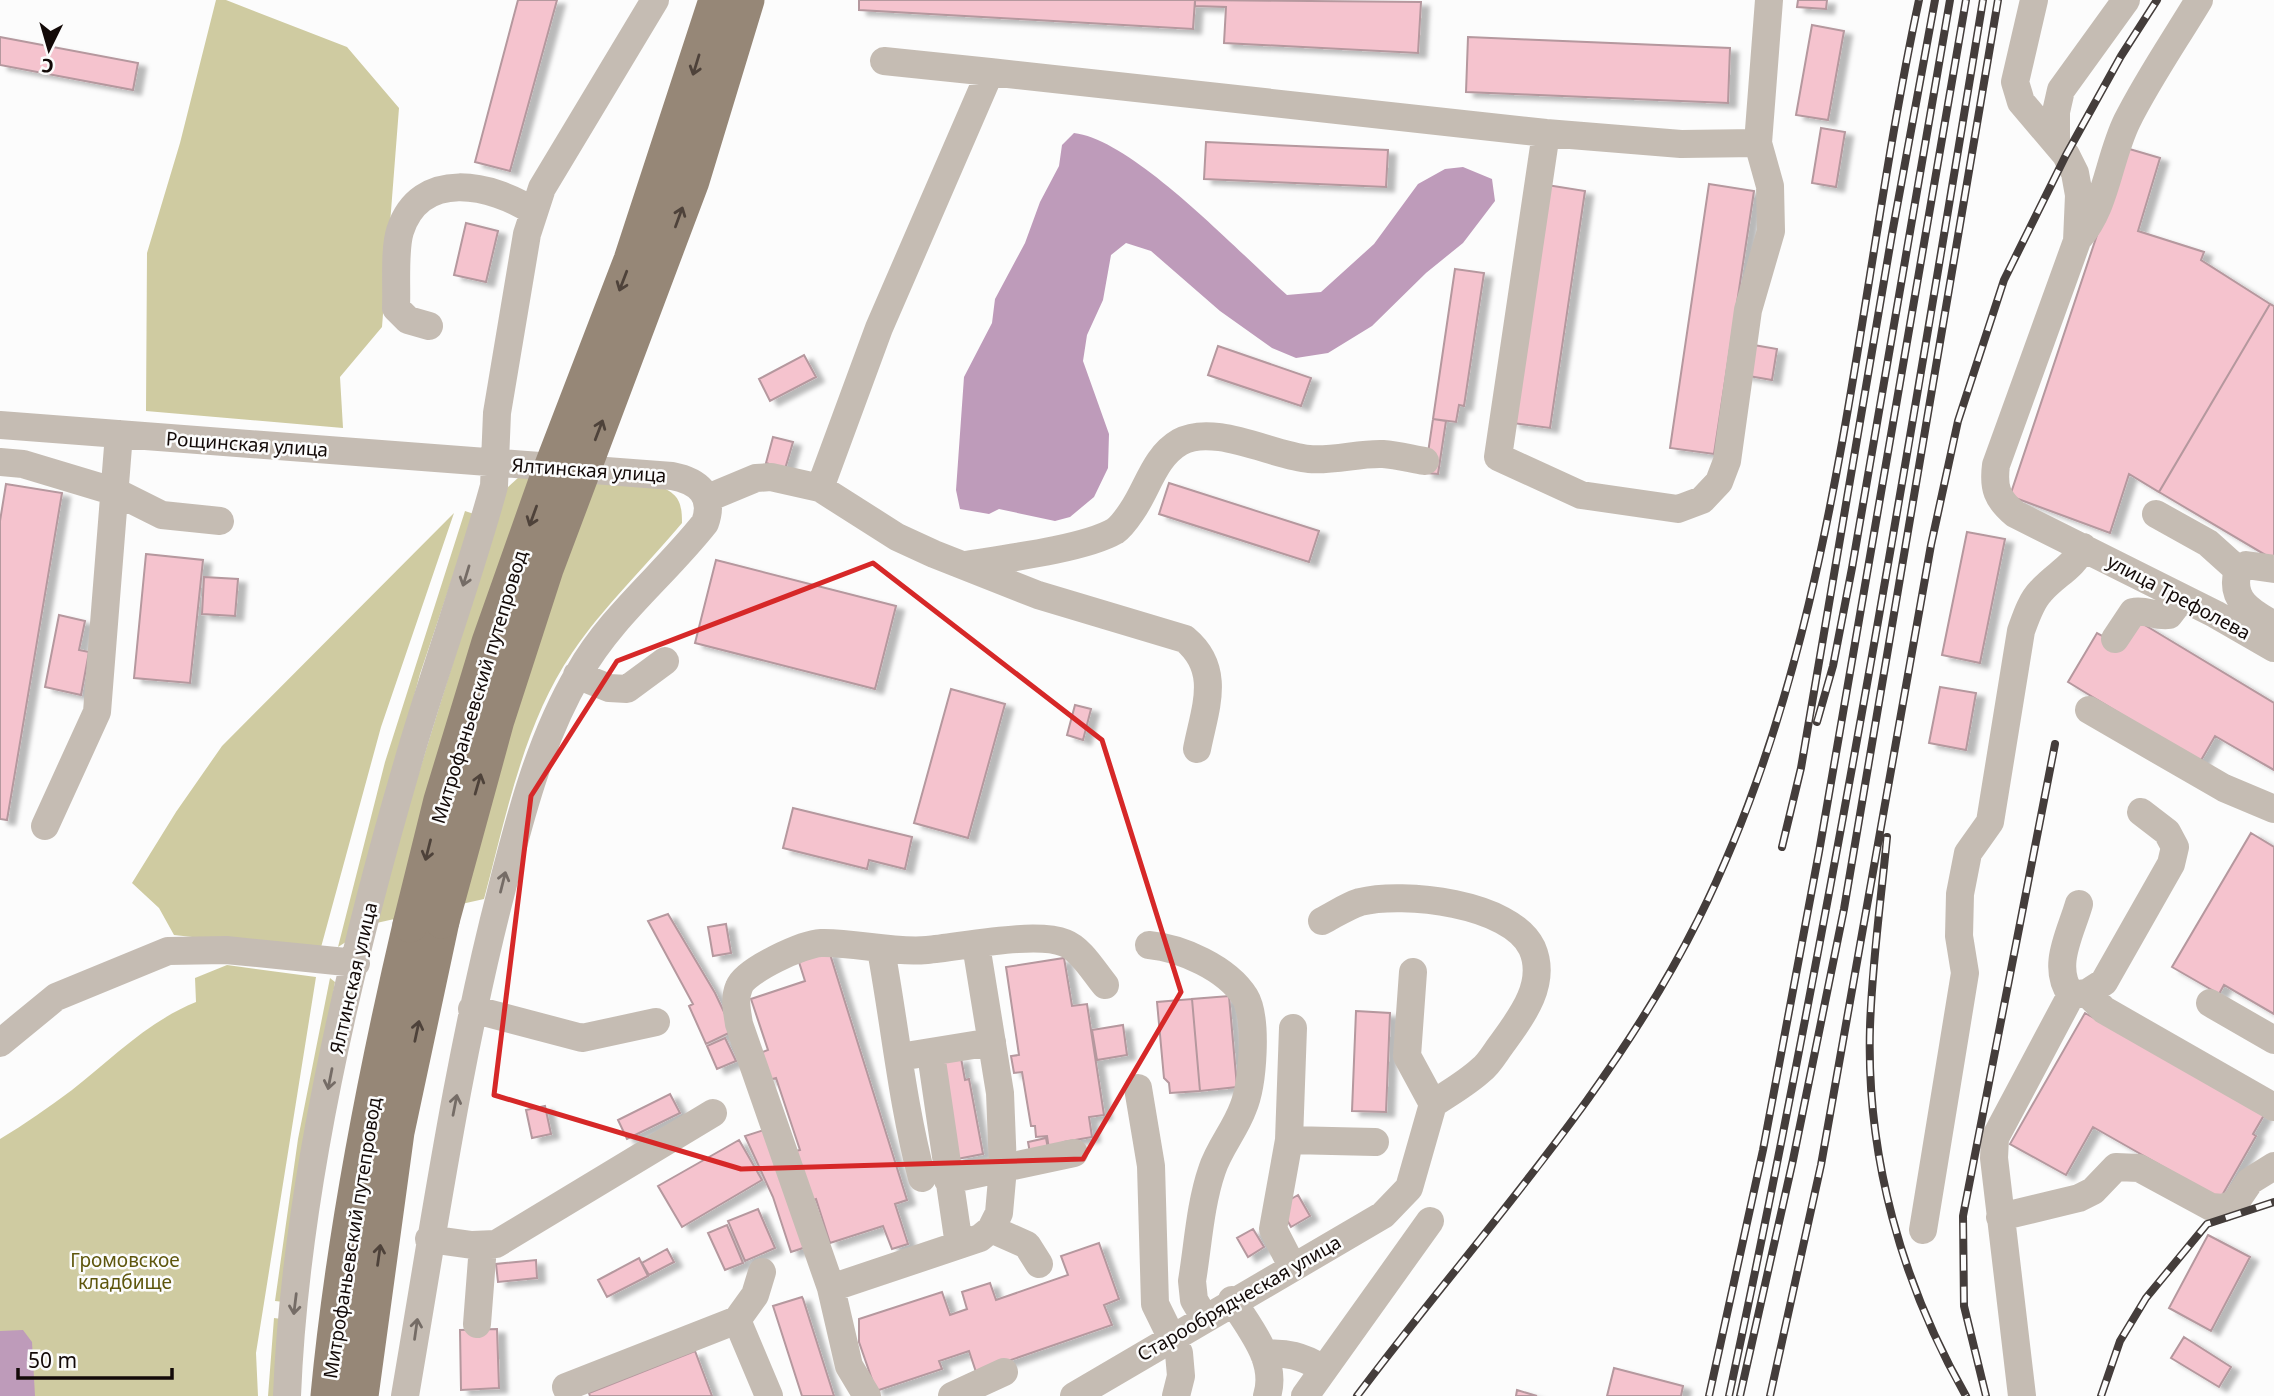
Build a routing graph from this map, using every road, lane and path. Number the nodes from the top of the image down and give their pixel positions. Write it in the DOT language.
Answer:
graph roads {
  1 [pos="656,0"];
  2 [pos="716,0"];
  3 [pos="747,0"];
  4 [pos="1769,0"];
  5 [pos="2034,0"];
  6 [pos="2126,0"];
  7 [pos="2199,0"];
  8 [pos="884,61"];
  9 [pos="990,72"];
  10 [pos="1546,133"];
  11 [pos="1758,143"];
  12 [pos="2056,143"];
  13 [pos="534,212"];
  14 [pos="2077,241"];
  15 [pos="429,326"];
  16 [pos="0,425"];
  17 [pos="119,434"];
  18 [pos="1425,461"];
  19 [pos="0,462"];
  20 [pos="494,463"];
  21 [pos="820,488"];
  22 [pos="116,492"];
  23 [pos="708,498"];
  24 [pos="2156,514"];
  25 [pos="220,521"];
  26 [pos="2083,547"];
  27 [pos="965,565"];
  28 [pos="2274,569"];
  29 [pos="2238,570"];
  30 [pos="2182,598"];
  31 [pos="2274,625"];
  32 [pos="2115,639"];
  33 [pos="2274,648"];
  34 [pos="665,661"];
  35 [pos="577,675"];
  36 [pos="2089,710"];
  37 [pos="1197,749"];
  38 [pos="2274,808"];
  39 [pos="2141,812"];
  40 [pos="45,827"];
  41 [pos="2079,904"];
  42 [pos="1322,921"];
  43 [pos="426,923"];
  44 [pos="976,945"];
  45 [pos="1149,945"];
  46 [pos="881,950"];
  47 [pos="356,963"];
  48 [pos="1413,972"];
  49 [pos="1105,985"];
  50 [pos="2079,994"];
  51 [pos="2210,1003"];
  52 [pos="472,1009"];
  53 [pos="656,1023"];
  54 [pos="1293,1028"];
  55 [pos="2274,1040"];
  56 [pos="992,1042"];
  57 [pos="0,1043"];
  58 [pos="931,1054"];
  59 [pos="900,1056"];
  60 [pos="1139,1088"];
  61 [pos="1433,1104"];
  62 [pos="2274,1107"];
  63 [pos="713,1113"];
  64 [pos="1289,1140"];
  65 [pos="1374,1142"];
  66 [pos="1074,1153"];
  67 [pos="2274,1166"];
  68 [pos="1003,1168"];
  69 [pos="935,1179"];
  70 [pos="2000,1217"];
  71 [pos="1430,1222"];
  72 [pos="991,1229"];
  73 [pos="1923,1230"];
  74 [pos="429,1239"];
  75 [pos="959,1245"];
  76 [pos="483,1246"];
  77 [pos="1039,1264"];
  78 [pos="1292,1266"];
  79 [pos="762,1272"];
  80 [pos="831,1288"];
  81 [pos="1232,1300"];
  82 [pos="1204,1317"];
  83 [pos="737,1321"];
  84 [pos="477,1324"];
  85 [pos="1171,1336"];
  86 [pos="1264,1354"];
  87 [pos="1322,1368"];
  88 [pos="1004,1372"];
  89 [pos="287,1396"];
  90 [pos="328,1396"];
  91 [pos="361,1396"];
  92 [pos="405,1396"];
  93 [pos="570,1396"];
  94 [pos="769,1396"];
  95 [pos="867,1396"];
  96 [pos="951,1396"];
  97 [pos="1074,1396"];
  98 [pos="1176,1396"];
  99 [pos="1267,1396"];
  100 [pos="1305,1396"];
  101 [pos="2022,1396"];
  1 -- 13 [label="street"];
  2 -- 43 [label="main road, Митрофаньевский путепровод, one-way, bridge"];
  43 -- 3 [label="main road, Митрофаньевский путепровод, one-way, bridge"];
  4 -- 11 [label="street"];
  5 -- 12 [label="street"];
  6 -- 12 [label="street"];
  7 -- 14 [label="street"];
  8 -- 9 [label="street"];
  9 -- 10 [label="street"];
  9 -- 21 [label="street"];
  10 -- 11 [label="street"];
  10 -- 11 [label="street"];
  12 -- 14 [label="street"];
  13 -- 15 [label="street"];
  13 -- 20 [label="street"];
  14 -- 26 [label="street, улица Трефолева"];
  16 -- 17 [label="street, Рощинская улица"];
  17 -- 20 [label="street, Рощинская улица"];
  17 -- 22 [label="street"];
  18 -- 27 [label="street"];
  19 -- 22 [label="street"];
  20 -- 23 [label="street, Ялтинская улица"];
  20 -- 47 [label="street, Ялтинская улица, one-way"];
  21 -- 23 [label="street"];
  21 -- 27 [label="street"];
  22 -- 25 [label="street"];
  22 -- 40 [label="street"];
  23 -- 35 [label="street"];
  24 -- 29 [label="street"];
  26 -- 30 [label="street, улица Трефолева"];
  26 -- 73 [label="street"];
  27 -- 37 [label="street"];
  28 -- 29 [label="street"];
  29 -- 31 [label="street"];
  30 -- 32 [label="street"];
  30 -- 33 [label="street, улица Трефолева"];
  34 -- 35 [label="street"];
  52 -- 35 [label="street, one-way"];
  36 -- 38 [label="street"];
  39 -- 50 [label="street"];
  41 -- 50 [label="street"];
  42 -- 61 [label="street"];
  43 -- 90 [label="main road, Митрофаньевский путепровод"];
  91 -- 43 [label="main road, Митрофаньевский путепровод, one-way"];
  44 -- 46 [label="street"];
  44 -- 49 [label="street"];
  44 -- 56 [label="street"];
  45 -- 82 [label="street"];
  46 -- 59 [label="street"];
  46 -- 80 [label="street"];
  47 -- 57 [label="street"];
  47 -- 89 [label="street, Ялтинская улица, one-way"];
  48 -- 61 [label="street"];
  50 -- 62 [label="street"];
  50 -- 70 [label="street"];
  51 -- 55 [label="street"];
  52 -- 53 [label="street"];
  74 -- 52 [label="street, one-way"];
  54 -- 64 [label="street"];
  56 -- 58 [label="street"];
  56 -- 68 [label="street"];
  58 -- 59 [label="street"];
  58 -- 69 [label="street"];
  59 -- 69 [label="street"];
  60 -- 85 [label="street"];
  61 -- 78 [label="street, Старообрядческая улица"];
  63 -- 76 [label="street"];
  64 -- 65 [label="street"];
  64 -- 78 [label="street"];
  66 -- 68 [label="street"];
  67 -- 70 [label="street"];
  68 -- 69 [label="street"];
  68 -- 72 [label="street"];
  69 -- 75 [label="street"];
  70 -- 101 [label="street"];
  71 -- 87 [label="street"];
  72 -- 75 [label="street"];
  72 -- 77 [label="street"];
  74 -- 76 [label="street"];
  92 -- 74 [label="street, one-way"];
  75 -- 80 [label="street"];
  76 -- 84 [label="street"];
  78 -- 81 [label="street, Старообрядческая улица"];
  79 -- 83 [label="street"];
  80 -- 95 [label="street"];
  81 -- 82 [label="street, Старообрядческая улица"];
  81 -- 86 [label="street"];
  82 -- 85 [label="street, Старообрядческая улица"];
  83 -- 93 [label="street"];
  83 -- 94 [label="street"];
  85 -- 97 [label="street, Старообрядческая улица"];
  85 -- 98 [label="street"];
  86 -- 87 [label="street"];
  86 -- 99 [label="street"];
  87 -- 100 [label="street"];
  88 -- 96 [label="street"];
}
